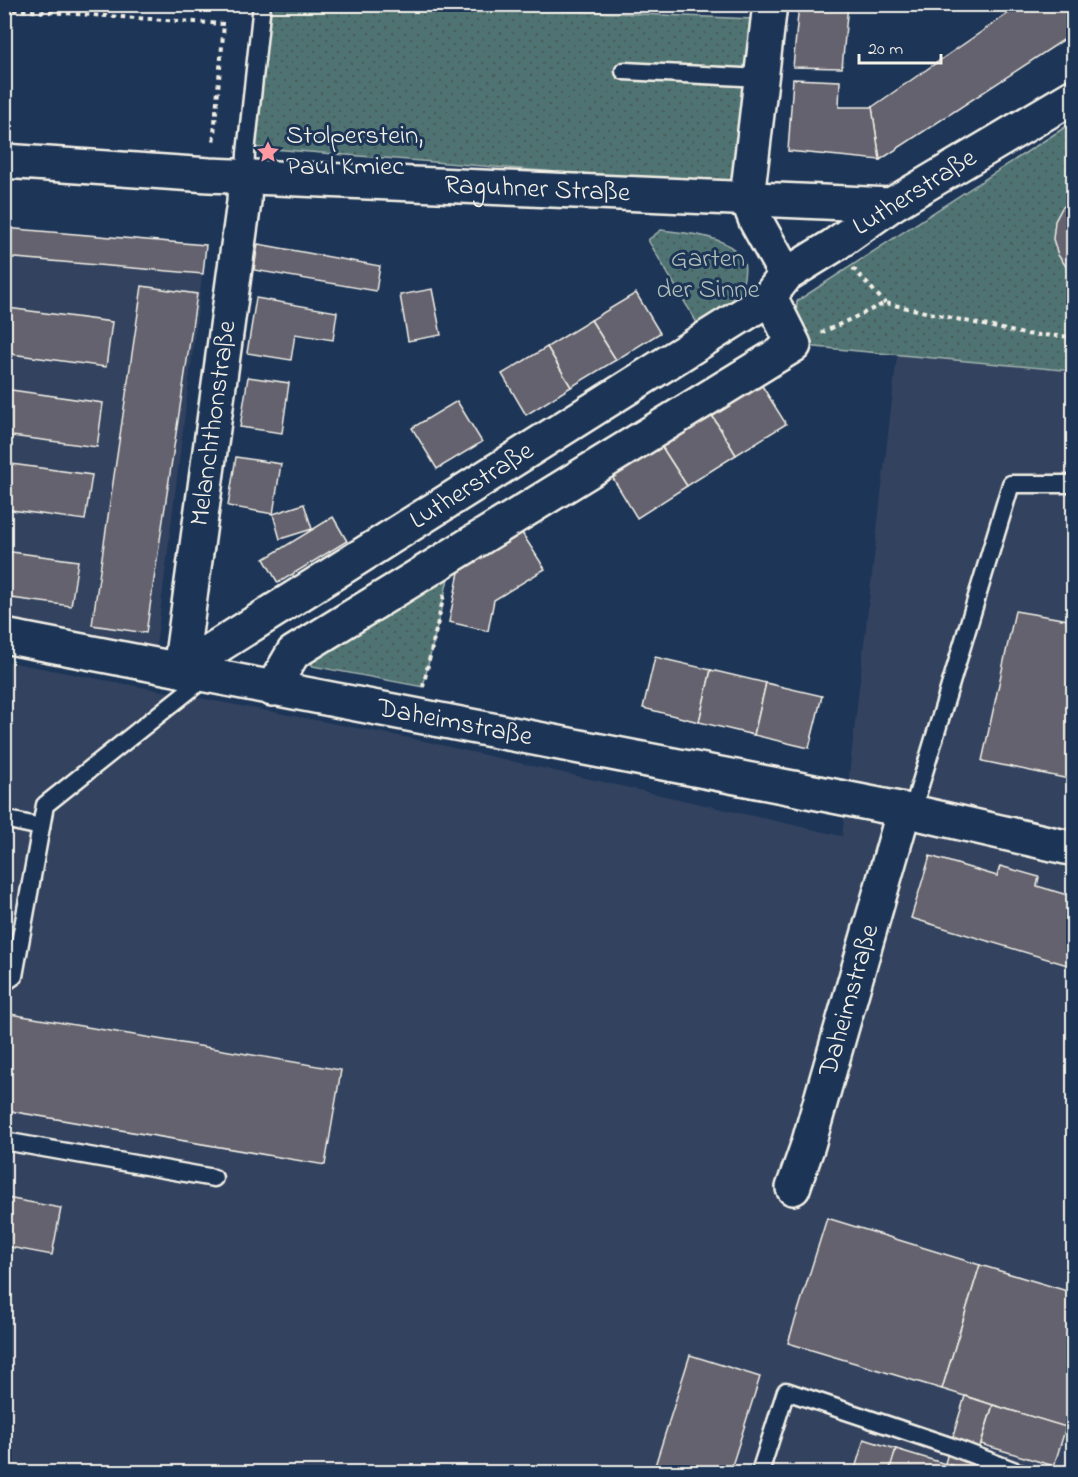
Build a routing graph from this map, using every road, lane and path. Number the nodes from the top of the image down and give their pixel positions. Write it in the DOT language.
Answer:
graph roads {
  1 [pos="262,4"];
  2 [pos="770,4"];
  3 [pos="4,9"];
  4 [pos="624,71"];
  5 [pos="762,78"];
  6 [pos="1074,96"];
  7 [pos="4,161"];
  8 [pos="209,175"];
  9 [pos="246,177"];
  10 [pos="747,198"];
  11 [pos="891,206"];
  12 [pos="833,246"];
  13 [pos="786,275"];
  14 [pos="765,301"];
  15 [pos="885,303"];
  16 [pos="1074,337"];
  17 [pos="794,345"];
  18 [pos="1074,484"];
  19 [pos="445,593"];
  20 [pos="4,636"];
  21 [pos="193,673"];
  22 [pos="272,689"];
  23 [pos="416,716"];
  24 [pos="908,811"];
  25 [pos="4,819"];
  26 [pos="41,827"];
  27 [pos="1074,849"];
  28 [pos="4,983"];
  29 [pos="4,1141"];
  30 [pos="214,1178"];
  31 [pos="794,1188"];
  32 [pos="760,1473"];
  33 [pos="1018,1473"];
  1 -- 9 [label="lane"];
  2 -- 5 [label="street"];
  3 -- 8 [label="path"];
  4 -- 5 [label="lane"];
  5 -- 10 [label="street"];
  6 -- 11 [label="street, Lutherstraße"];
  7 -- 8 [label="street, Raguhner Straße"];
  8 -- 9 [label="street, Raguhner Straße"];
  9 -- 10 [label="street, Raguhner Straße"];
  9 -- 21 [label="street, Melanchthonstraße"];
  10 -- 11 [label="street, Raguhner Straße"];
  10 -- 13 [label="street"];
  11 -- 12 [label="street, Lutherstraße"];
  12 -- 13 [label="street, Lutherstraße"];
  12 -- 15 [label="path"];
  13 -- 14 [label="street, Lutherstraße"];
  14 -- 17 [label="street"];
  14 -- 21 [label="street, Lutherstraße"];
  15 -- 16 [label="path"];
  15 -- 17 [label="path"];
  17 -- 22 [label="street, Lutherstraße"];
  18 -- 24 [label="lane"];
  19 -- 23 [label="path"];
  20 -- 21 [label="street, Daheimstraße"];
  21 -- 22 [label="street, Daheimstraße"];
  21 -- 26 [label="lane"];
  22 -- 23 [label="street, Daheimstraße"];
  23 -- 24 [label="street, Daheimstraße"];
  24 -- 27 [label="street, Daheimstraße"];
  24 -- 31 [label="street, Daheimstraße"];
  25 -- 26 [label="lane"];
  26 -- 28 [label="lane"];
  29 -- 30 [label="lane"];
  32 -- 33 [label="lane"];
}
